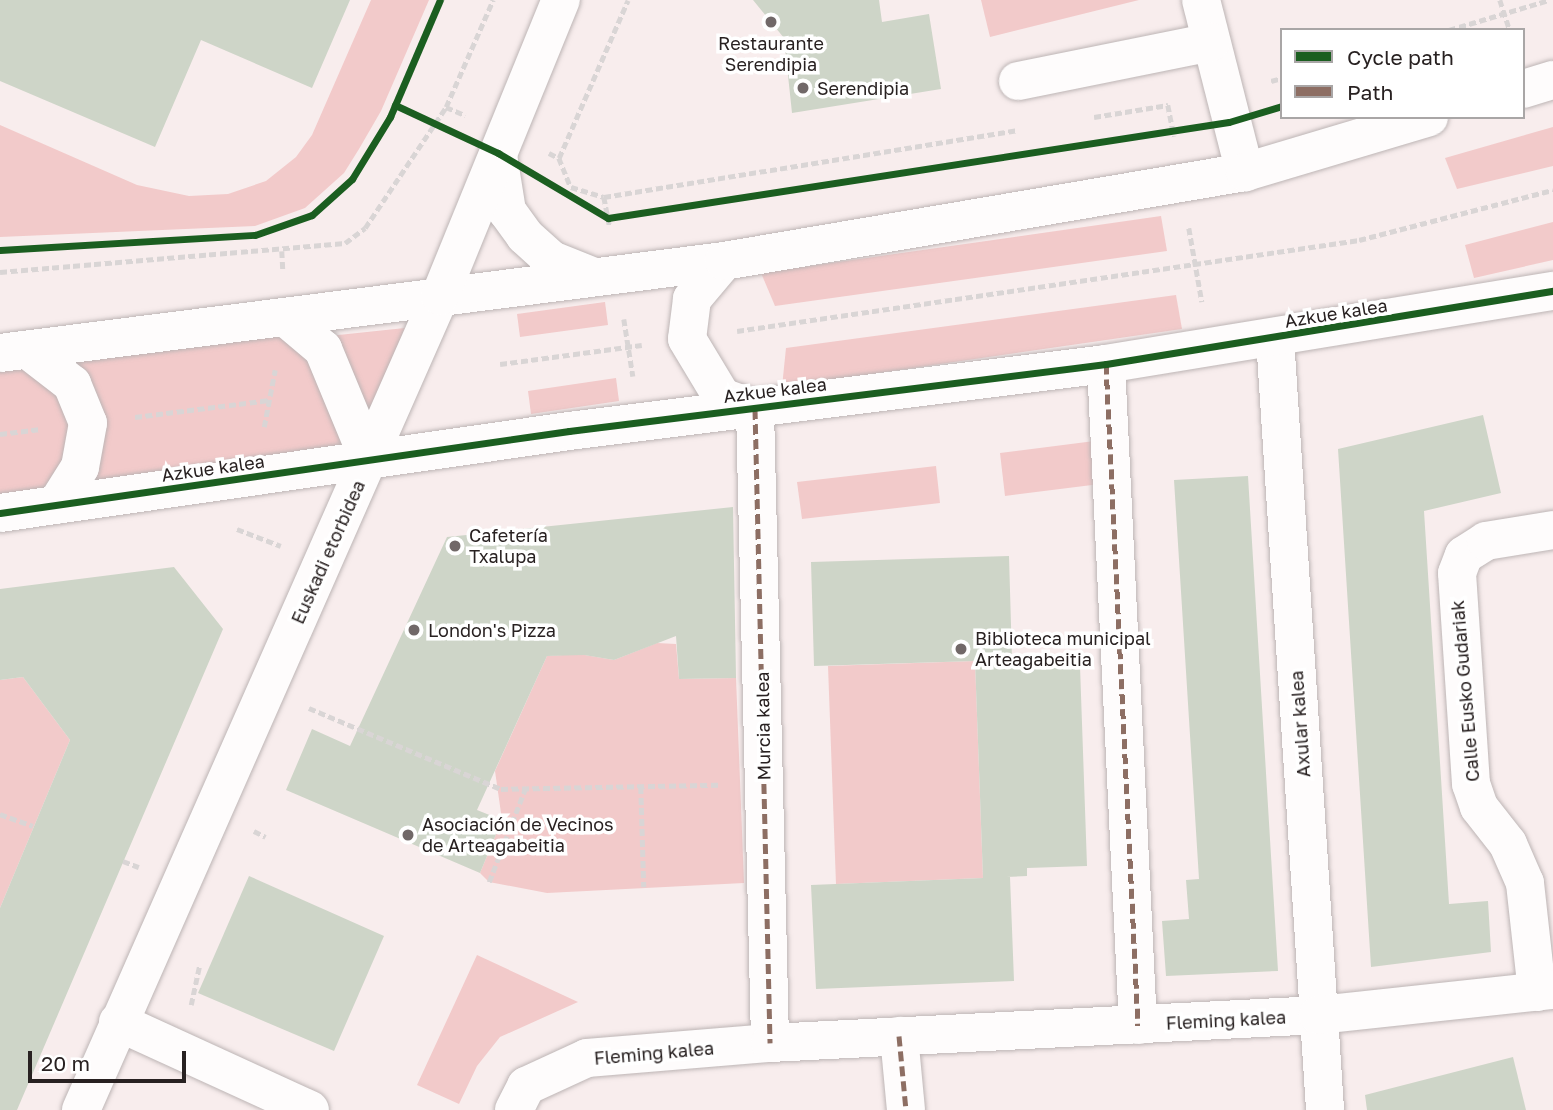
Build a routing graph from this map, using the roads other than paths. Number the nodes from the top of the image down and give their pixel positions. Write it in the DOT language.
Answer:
graph roads {
  1 [pos="561,0"];
  2 [pos="1201,0"];
  3 [pos="1211,42"];
  4 [pos="1553,80"];
  5 [pos="1018,81"];
  6 [pos="1525,88"];
  7 [pos="1422,119"];
  8 [pos="502,144"];
  9 [pos="1245,172"];
  10 [pos="724,261"];
  11 [pos="594,277"];
  12 [pos="1553,291"];
  13 [pos="440,296"];
  14 [pos="285,317"];
  15 [pos="1275,338"];
  16 [pos="14,352"];
  17 [pos="1106,364"];
  18 [pos="755,409"];
  19 [pos="369,460"];
  20 [pos="56,505"];
  21 [pos="0,513"];
  22 [pos="1553,530"];
  23 [pos="1545,991"];
  24 [pos="1318,1015"];
  25 [pos="118,1023"];
  26 [pos="1138,1025"];
  27 [pos="899,1036"];
  28 [pos="770,1044"];
  29 [pos="81,1110"];
  30 [pos="310,1110"];
  31 [pos="514,1110"];
  32 [pos="906,1110"];
  33 [pos="1325,1110"];
  1 -- 8 [label="street, Euskadi etorbidea"];
  2 -- 3 [label="street"];
  3 -- 5 [label="street"];
  3 -- 9 [label="street"];
  4 -- 6 [label="street"];
  7 -- 9 [label="street"];
  8 -- 11 [label="street"];
  8 -- 13 [label="street, Euskadi etorbidea"];
  9 -- 10 [label="street"];
  10 -- 11 [label="street"];
  10 -- 18 [label="street"];
  11 -- 13 [label="street"];
  12 -- 15 [label="street, Azkue kalea"];
  13 -- 14 [label="street"];
  13 -- 19 [label="street, Euskadi etorbidea"];
  14 -- 16 [label="street"];
  14 -- 19 [label="street"];
  15 -- 17 [label="street, Azkue kalea"];
  15 -- 24 [label="street, Axular kalea"];
  16 -- 20 [label="street"];
  17 -- 18 [label="street, Azkue kalea"];
  17 -- 26 [label="street"];
  18 -- 19 [label="street, Azkue kalea"];
  18 -- 28 [label="street, Murcia kalea"];
  19 -- 20 [label="street, Azkue kalea"];
  19 -- 25 [label="street, Euskadi etorbidea"];
  20 -- 21 [label="street, Azkue kalea"];
  22 -- 23 [label="street, Calle Eusko Gudariak"];
  23 -- 24 [label="street, Fleming kalea"];
  24 -- 26 [label="street, Fleming kalea"];
  24 -- 33 [label="street, Axular kalea"];
  25 -- 29 [label="street, Euskadi etorbidea"];
  25 -- 30 [label="street"];
  26 -- 27 [label="street, Fleming kalea"];
  27 -- 28 [label="street, Fleming kalea"];
  27 -- 32 [label="street"];
  28 -- 31 [label="street, Fleming kalea"];
}
